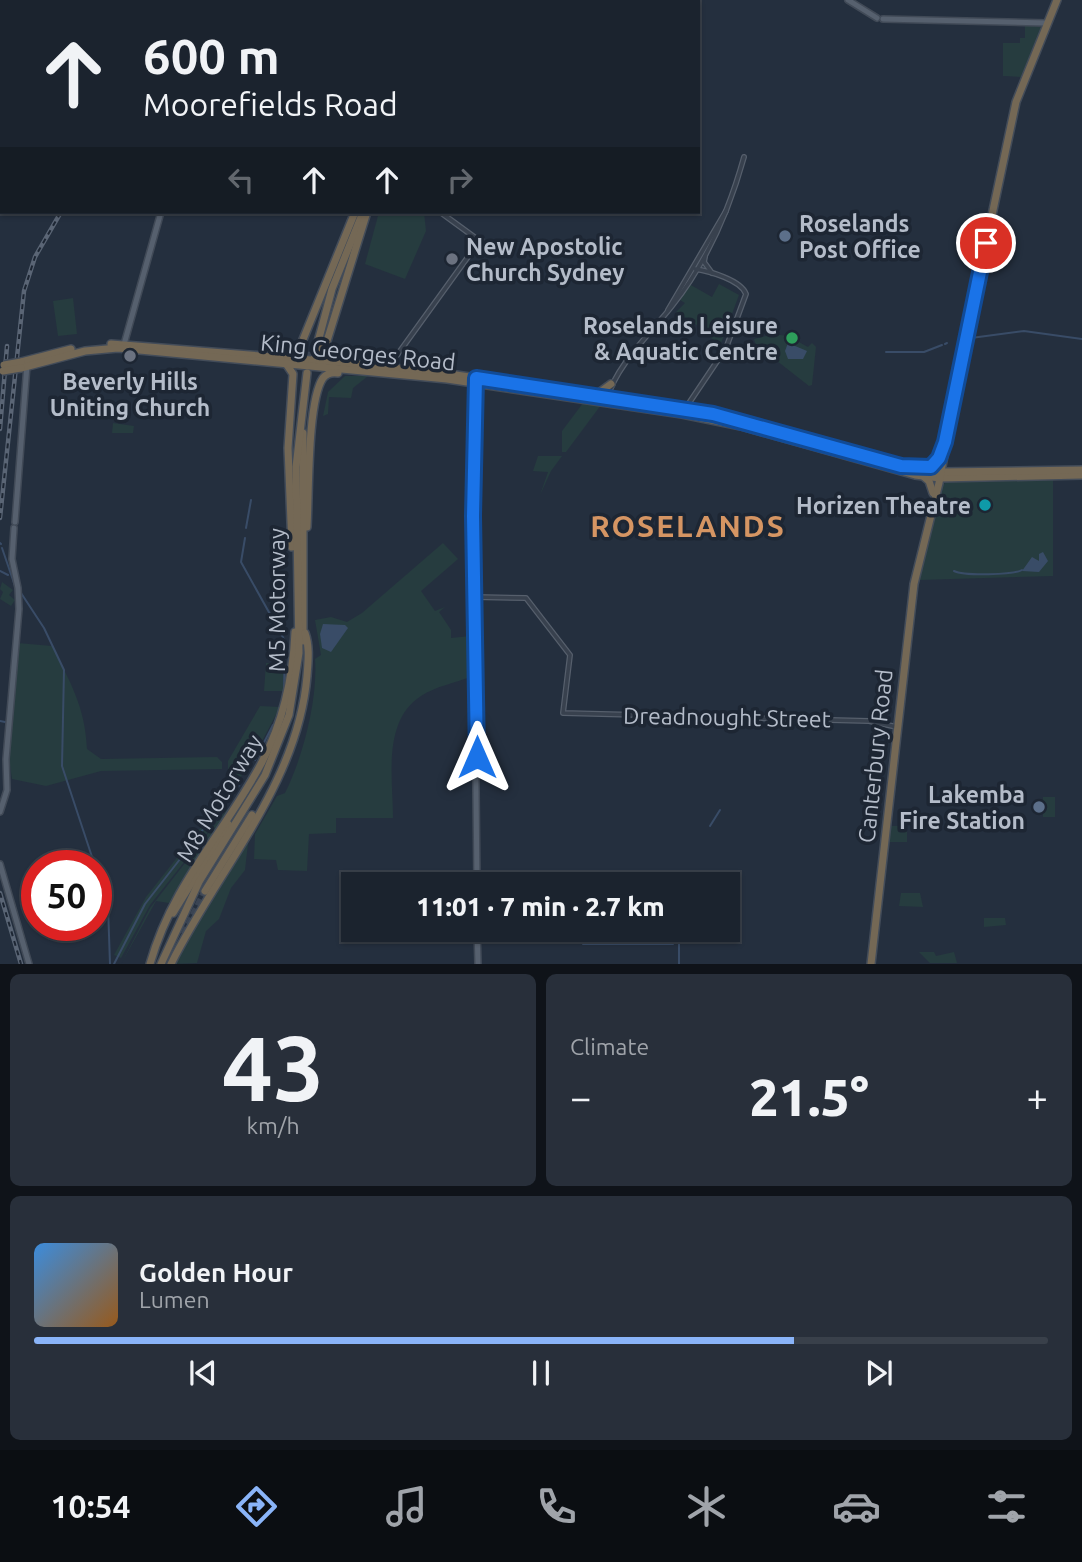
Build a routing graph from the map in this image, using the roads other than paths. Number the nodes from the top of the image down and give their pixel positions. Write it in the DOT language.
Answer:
graph roads {
  1 [pos="848,0"];
  2 [pos="1057,0"];
  3 [pos="1047,23"];
  4 [pos="744,157"];
  5 [pos="730,207"];
  6 [pos="160,214"];
  7 [pos="360,214"];
  8 [pos="360,214"];
  9 [pos="361,214"];
  10 [pos="443,214"];
  11 [pos="706,255"];
  12 [pos="696,268"];
  13 [pos="712,273"];
  14 [pos="337,310"];
  15 [pos="304,337"];
  16 [pos="124,346"];
  17 [pos="250,355"];
  18 [pos="262,356"];
  19 [pos="337,362"];
  20 [pos="311,363"];
  21 [pos="24,365"];
  22 [pos="286,365"];
  23 [pos="2,368"];
  24 [pos="387,370"];
  25 [pos="377,372"];
  26 [pos="476,381"];
  27 [pos="612,383"];
  28 [pos="489,386"];
  29 [pos="319,389"];
  30 [pos="695,394"];
  31 [pos="292,396"];
  32 [pos="595,396"];
  33 [pos="476,398"];
  34 [pos="605,400"];
  35 [pos="698,411"];
  36 [pos="684,412"];
  37 [pos="945,442"];
  38 [pos="939,458"];
  39 [pos="910,468"];
  40 [pos="1082,473"];
  41 [pos="938,475"];
  42 [pos="956,475"];
  43 [pos="922,476"];
  44 [pos="935,491"];
  45 [pos="304,555"];
  46 [pos="297,562"];
  47 [pos="475,597"];
  48 [pos="298,617"];
  49 [pos="305,633"];
  50 [pos="895,724"];
  51 [pos="0,812"];
  52 [pos="0,864"];
  53 [pos="477,872"];
  54 [pos="205,891"];
  55 [pos="173,913"];
  56 [pos="477,942"];
  57 [pos="30,964"];
  58 [pos="150,964"];
  59 [pos="163,964"];
  60 [pos="171,964"];
  61 [pos="478,964"];
  62 [pos="871,964"];
  1 -- 3 [label="main road"];
  2 -- 3 [label="highway, Canterbury Road"];
  3 -- 37 [label="highway, Canterbury Road"];
  4 -- 5 [label="street"];
  5 -- 11 [label="street"];
  5 -- 12 [label="street"];
  6 -- 16 [label="main road"];
  7 -- 15 [label="highway"];
  8 -- 20 [label="highway, M5 Motorway"];
  9 -- 14 [label="highway"];
  10 -- 24 [label="street"];
  11 -- 12 [label="street"];
  11 -- 13 [label="street"];
  12 -- 13 [label="street"];
  12 -- 27 [label="street"];
  13 -- 30 [label="street"];
  14 -- 19 [label="highway"];
  14 -- 20 [label="highway"];
  15 -- 18 [label="highway"];
  15 -- 20 [label="highway"];
  16 -- 17 [label="highway, King Georges Road"];
  16 -- 21 [label="highway, King Georges Road"];
  16 -- 22 [label="highway, King Georges Road"];
  17 -- 18 [label="highway, King Georges Road"];
  17 -- 20 [label="highway"];
  18 -- 20 [label="highway, King Georges Road"];
  19 -- 20 [label="highway, King Georges Road"];
  19 -- 24 [label="highway, King Georges Road"];
  20 -- 22 [label="highway, King Georges Road"];
  20 -- 25 [label="highway, King Georges Road"];
  20 -- 29 [label="highway"];
  20 -- 31 [label="highway"];
  20 -- 45 [label="highway, M5 Motorway"];
  20 -- 46 [label="highway, M5 Motorway"];
  21 -- 23 [label="highway, King Georges Road, bridge"];
  21 -- 51 [label="main road"];
  22 -- 31 [label="highway"];
  24 -- 25 [label="highway, King Georges Road"];
  24 -- 26 [label="highway, King Georges Road"];
  25 -- 29 [label="highway"];
  26 -- 28 [label="highway, King Georges Road"];
  26 -- 32 [label="highway, King Georges Road"];
  26 -- 33 [label="main road"];
  27 -- 32 [label="highway"];
  27 -- 34 [label="street"];
  28 -- 33 [label="main road"];
  28 -- 34 [label="highway, King Georges Road"];
  29 -- 45 [label="highway"];
  30 -- 35 [label="street"];
  30 -- 36 [label="street"];
  31 -- 46 [label="highway"];
  32 -- 34 [label="highway, King Georges Road"];
  33 -- 47 [label="main road"];
  34 -- 36 [label="highway, King Georges Road"];
  35 -- 36 [label="highway, King Georges Road"];
  35 -- 39 [label="highway, King Georges Road"];
  36 -- 43 [label="highway, King Georges Road"];
  37 -- 38 [label="highway, Canterbury Road"];
  37 -- 41 [label="highway, Canterbury Road"];
  37 -- 42 [label="highway"];
  38 -- 39 [label="highway"];
  38 -- 41 [label="highway, Canterbury Road"];
  39 -- 41 [label="highway, King Georges Road"];
  40 -- 42 [label="highway, King Georges Road"];
  41 -- 42 [label="highway, King Georges Road"];
  41 -- 43 [label="highway, King Georges Road"];
  41 -- 44 [label="highway, Canterbury Road"];
  42 -- 44 [label="highway"];
  43 -- 44 [label="highway"];
  44 -- 50 [label="highway, Canterbury Road"];
  45 -- 49 [label="highway, M5 Motorway"];
  46 -- 48 [label="highway, M5 Motorway"];
  47 -- 50 [label="street, Dreadnought Street"];
  47 -- 53 [label="main road"];
  48 -- 55 [label="highway, M8 Motorway"];
  48 -- 58 [label="highway"];
  48 -- 59 [label="highway, M5 Motorway"];
  49 -- 54 [label="highway, M8 Motorway"];
  49 -- 59 [label="highway, M5 Motorway"];
  49 -- 60 [label="highway"];
  50 -- 62 [label="highway, Canterbury Road"];
  52 -- 57 [label="main road"];
  56 -- 61 [label="main road"];
}
